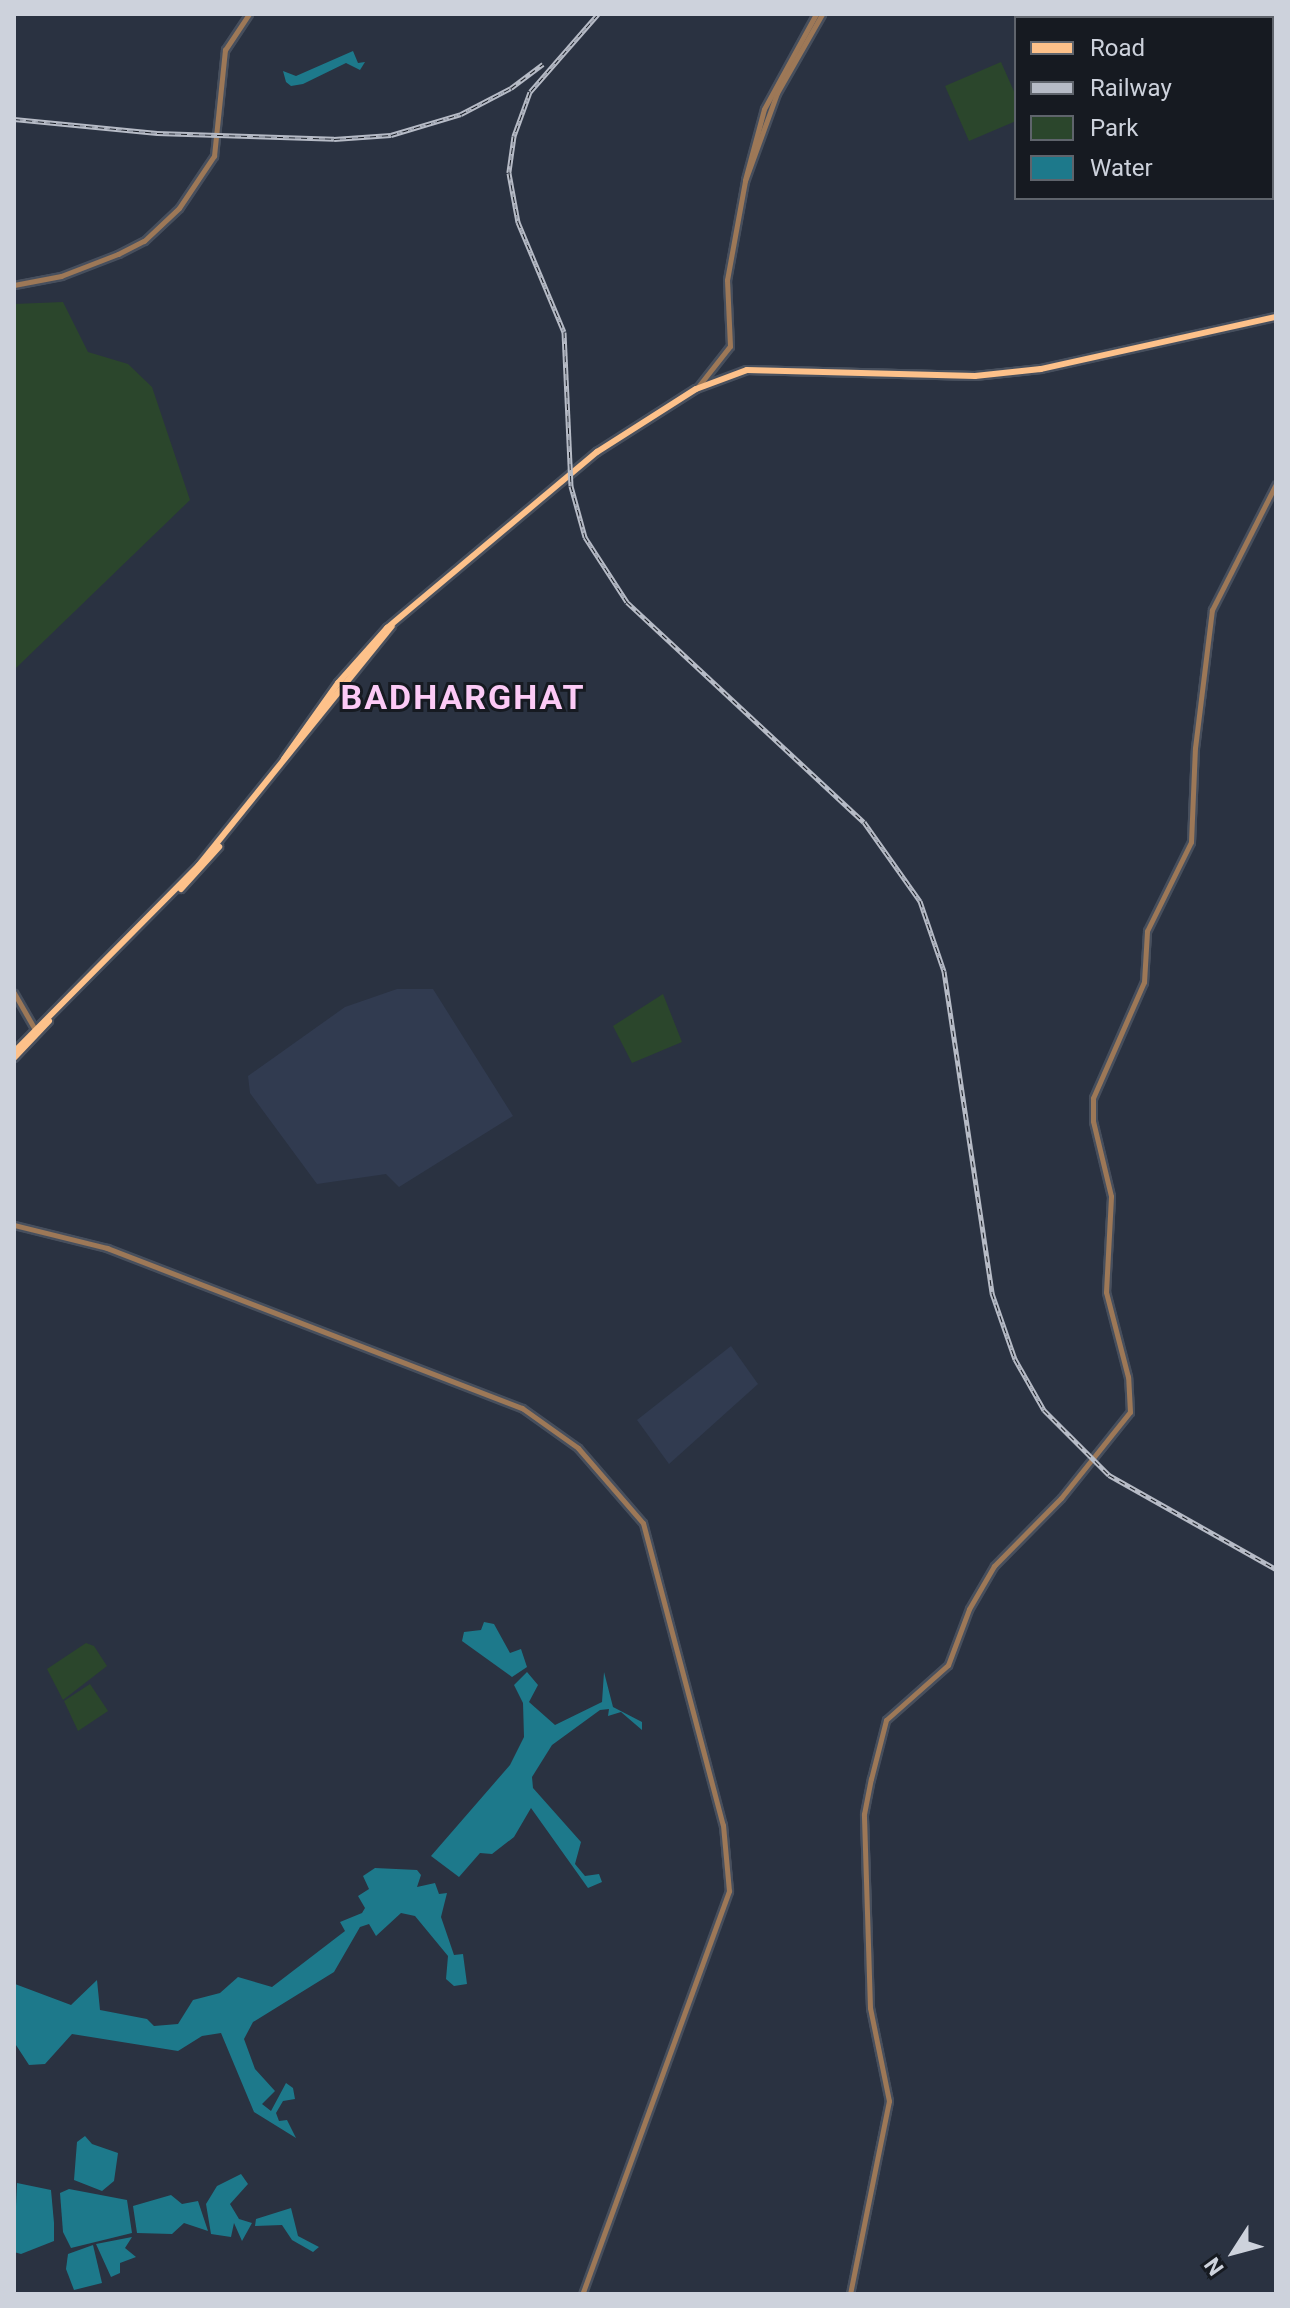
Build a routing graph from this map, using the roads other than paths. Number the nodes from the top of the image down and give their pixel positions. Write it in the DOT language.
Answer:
graph roads {
  1 [pos="249,14"];
  2 [pos="819,14"];
  3 [pos="14,285"];
  4 [pos="1276,317"];
  5 [pos="696,389"];
  6 [pos="1276,484"];
  7 [pos="14,993"];
  8 [pos="35,1032"];
  9 [pos="14,1055"];
  10 [pos="14,1225"];
  11 [pos="582,2294"];
  12 [pos="850,2294"];
  1 -- 3 [label="street"];
  2 -- 5 [label="street"];
  4 -- 5 [label="main road"];
  5 -- 8 [label="main road"];
  6 -- 12 [label="street"];
  7 -- 8 [label="street"];
  8 -- 9 [label="main road"];
  10 -- 11 [label="street"];
}
